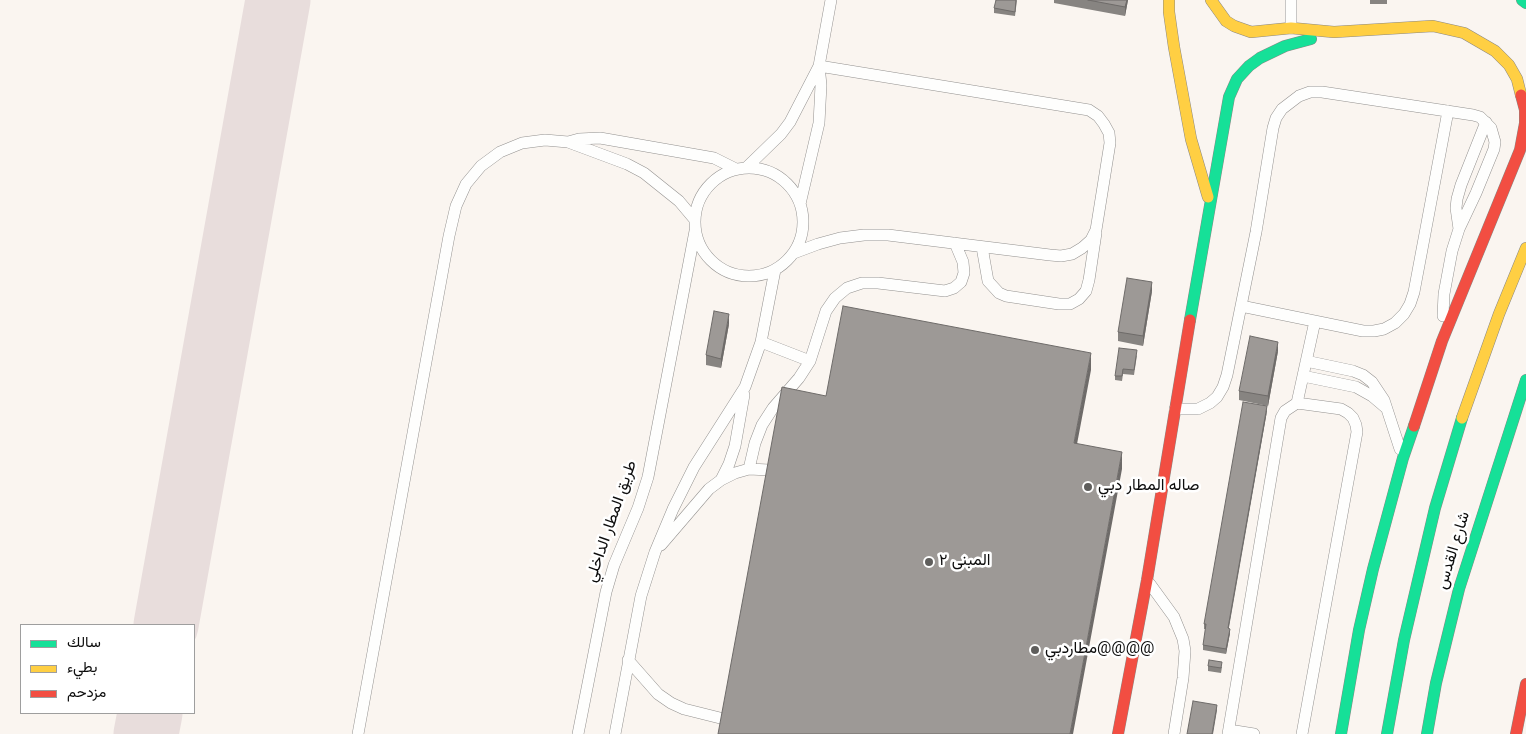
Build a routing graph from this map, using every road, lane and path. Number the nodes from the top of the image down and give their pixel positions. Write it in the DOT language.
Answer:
graph roads {
  1 [pos="831,0"];
  2 [pos="1169,0"];
  3 [pos="1211,0"];
  4 [pos="1291,0"];
  5 [pos="1522,0"];
  6 [pos="1526,3"];
  7 [pos="1291,28"];
  8 [pos="1334,32"];
  9 [pos="819,66"];
  10 [pos="1448,111"];
  11 [pos="1486,122"];
  12 [pos="568,142"];
  13 [pos="742,168"];
  14 [pos="1210,202"];
  15 [pos="800,204"];
  16 [pos="695,225"];
  17 [pos="1459,229"];
  18 [pos="1096,230"];
  19 [pos="955,243"];
  20 [pos="982,247"];
  21 [pos="1526,248"];
  22 [pos="794,253"];
  23 [pos="775,270"];
  24 [pos="1241,306"];
  25 [pos="1315,321"];
  26 [pos="1442,340"];
  27 [pos="761,342"];
  28 [pos="810,361"];
  29 [pos="1306,361"];
  30 [pos="1303,376"];
  31 [pos="1526,380"];
  32 [pos="745,387"];
  33 [pos="1297,403"];
  34 [pos="1175,409"];
  35 [pos="1388,410"];
  36 [pos="1403,458"];
  37 [pos="749,469"];
  38 [pos="769,470"];
  39 [pos="721,480"];
  40 [pos="655,552"];
  41 [pos="1147,580"];
  42 [pos="628,660"];
  43 [pos="1526,684"];
  44 [pos="724,719"];
  45 [pos="1228,732"];
  46 [pos="358,734"];
  47 [pos="578,734"];
  48 [pos="615,734"];
  49 [pos="1118,734"];
  50 [pos="1174,734"];
  51 [pos="1254,734"];
  52 [pos="1302,734"];
  53 [pos="1341,734"];
  54 [pos="1387,734"];
  55 [pos="1427,734"];
  56 [pos="1516,734"];
  1 -- 9 [label="lane, طريق المطار الداخلي"];
  2 -- 14 [label="street"];
  3 -- 7 [label="street"];
  4 -- 7 [label="lane"];
  5 -- 6 [label="street"];
  7 -- 8 [label="street"];
  8 -- 14 [label="street"];
  8 -- 26 [label="street"];
  9 -- 13 [label="lane, طريق المطار الداخلي"];
  9 -- 15 [label="lane, طريق المطار الداخلي"];
  9 -- 18 [label="lane"];
  10 -- 11 [label="lane"];
  10 -- 24 [label="lane"];
  10 -- 25 [label="lane"];
  11 -- 17 [label="lane"];
  11 -- 17 [label="lane"];
  12 -- 13 [label="lane"];
  12 -- 16 [label="lane"];
  12 -- 46 [label="lane"];
  13 -- 15 [label="lane, طريق المطار الداخلي"];
  13 -- 16 [label="lane, طريق المطار الداخلي"];
  14 -- 34 [label="street"];
  15 -- 22 [label="lane, طريق المطار الداخلي"];
  16 -- 23 [label="lane, طريق المطار الداخلي"];
  16 -- 47 [label="lane, طريق المطار الداخلي"];
  17 -- 26 [label="lane"];
  18 -- 20 [label="lane"];
  18 -- 20 [label="lane"];
  19 -- 20 [label="lane"];
  19 -- 22 [label="lane"];
  19 -- 28 [label="lane"];
  21 -- 54 [label="street"];
  22 -- 23 [label="lane, طريق المطار الداخلي"];
  23 -- 27 [label="lane"];
  24 -- 25 [label="lane"];
  24 -- 34 [label="lane"];
  25 -- 29 [label="lane"];
  26 -- 36 [label="street"];
  27 -- 28 [label="lane"];
  27 -- 32 [label="lane"];
  28 -- 37 [label="lane"];
  29 -- 30 [label="lane"];
  29 -- 35 [label="lane"];
  30 -- 33 [label="lane"];
  30 -- 35 [label="lane"];
  31 -- 55 [label="street, شارع القدس"];
  32 -- 39 [label="lane"];
  32 -- 40 [label="lane"];
  33 -- 45 [label="lane"];
  33 -- 52 [label="lane"];
  34 -- 41 [label="street"];
  35 -- 36 [label="lane"];
  36 -- 53 [label="street"];
  37 -- 38 [label="lane"];
  37 -- 39 [label="lane"];
  39 -- 40 [label="lane"];
  40 -- 42 [label="lane"];
  41 -- 49 [label="street"];
  41 -- 50 [label="lane"];
  42 -- 44 [label="lane"];
  42 -- 48 [label="lane"];
  43 -- 56 [label="street"];
  45 -- 51 [label="lane"];
}
